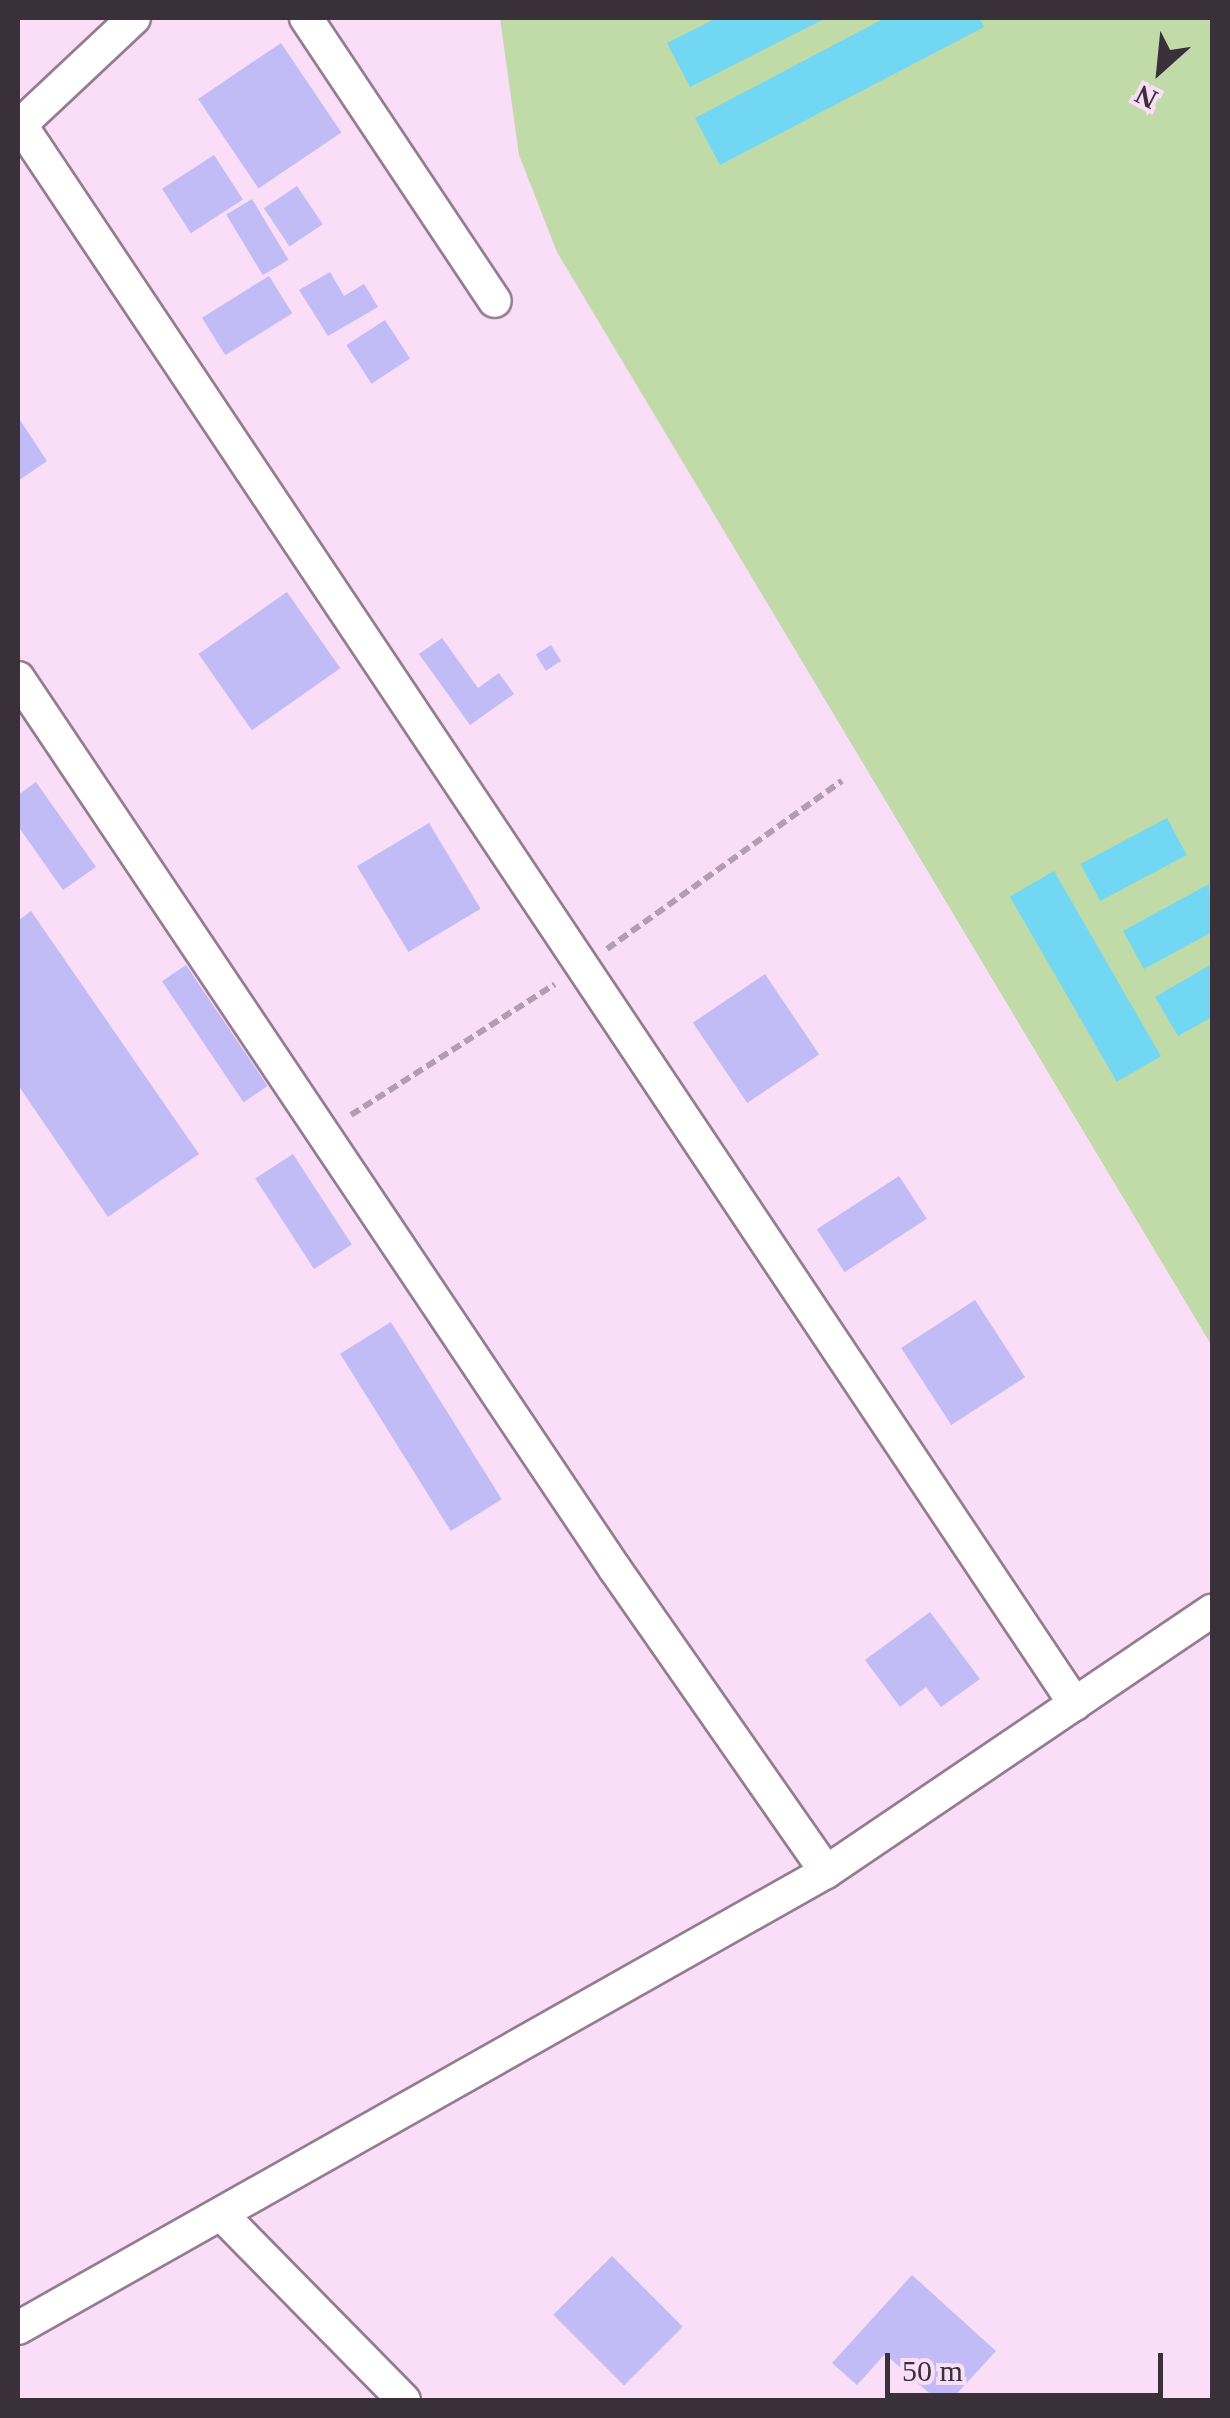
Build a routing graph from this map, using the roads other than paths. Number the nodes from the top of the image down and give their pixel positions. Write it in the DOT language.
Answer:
graph roads {
  1 [pos="306,18"];
  2 [pos="126,20"];
  3 [pos="19,125"];
  4 [pos="496,301"];
  5 [pos="23,701"];
  6 [pos="1212,1612"];
  7 [pos="1075,1704"];
  8 [pos="826,1872"];
  9 [pos="221,2214"];
  10 [pos="18,2328"];
  11 [pos="404,2400"];
  1 -- 4 [label="street"];
  2 -- 3 [label="street"];
  3 -- 7 [label="street"];
  5 -- 8 [label="street"];
  6 -- 7 [label="street"];
  7 -- 8 [label="street"];
  8 -- 9 [label="street"];
  9 -- 10 [label="street"];
  9 -- 11 [label="street"];
}
